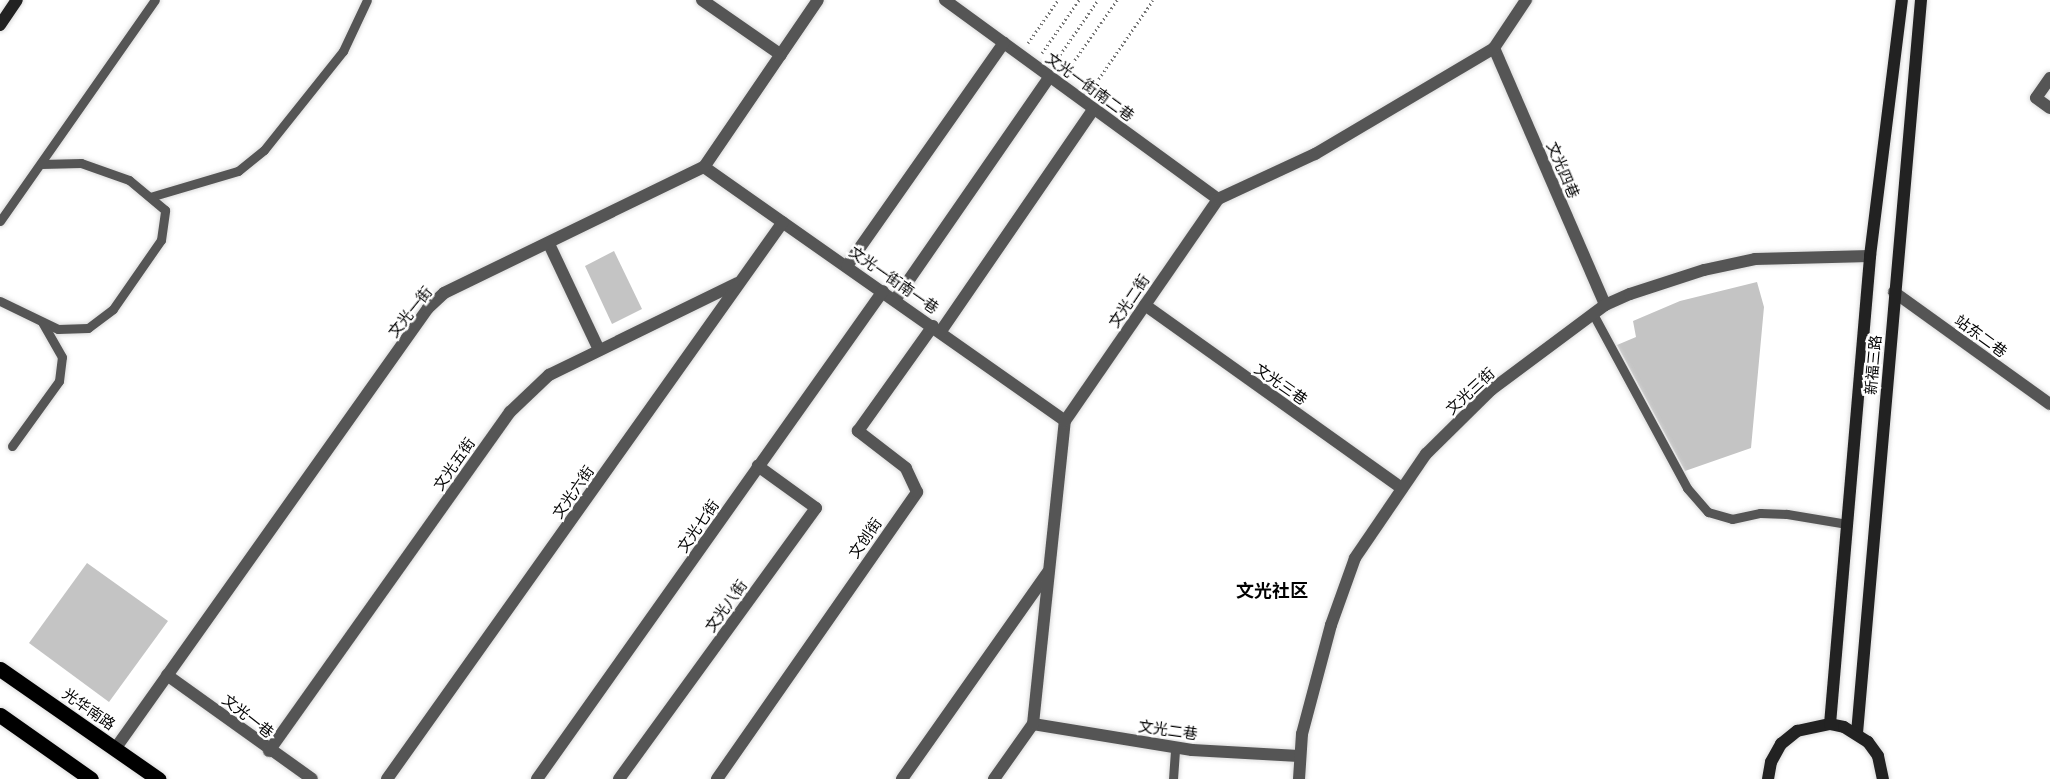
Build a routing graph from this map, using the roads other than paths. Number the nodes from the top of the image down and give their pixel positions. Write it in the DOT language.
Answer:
graph roads {
  1 [pos="18,0"];
  2 [pos="155,0"];
  3 [pos="367,0"];
  4 [pos="702,0"];
  5 [pos="818,0"];
  6 [pos="945,0"];
  7 [pos="1526,0"];
  8 [pos="1921,0"];
  9 [pos="1901,2"];
  10 [pos="961,5"];
  11 [pos="0,25"];
  12 [pos="1004,43"];
  13 [pos="1494,48"];
  14 [pos="781,55"];
  15 [pos="1052,77"];
  16 [pos="2050,78"];
  17 [pos="1094,108"];
  18 [pos="2050,108"];
  19 [pos="41,164"];
  20 [pos="704,167"];
  21 [pos="150,197"];
  22 [pos="1218,200"];
  23 [pos="0,221"];
  24 [pos="783,222"];
  25 [pos="549,244"];
  26 [pos="1870,256"];
  27 [pos="847,266"];
  28 [pos="740,283"];
  29 [pos="883,291"];
  30 [pos="1894,292"];
  31 [pos="895,300"];
  32 [pos="0,301"];
  33 [pos="1145,305"];
  34 [pos="1605,305"];
  35 [pos="1593,314"];
  36 [pos="42,322"];
  37 [pos="937,328"];
  38 [pos="598,350"];
  39 [pos="2050,404"];
  40 [pos="1065,421"];
  41 [pos="12,446"];
  42 [pos="758,466"];
  43 [pos="1400,487"];
  44 [pos="1847,524"];
  45 [pos="1048,572"];
  46 [pos="0,669"];
  47 [pos="166,675"];
  48 [pos="0,715"];
  49 [pos="1034,724"];
  50 [pos="1830,724"];
  51 [pos="1857,733"];
  52 [pos="1175,747"];
  53 [pos="115,749"];
  54 [pos="269,751"];
  55 [pos="1299,756"];
  56 [pos="74,774"];
  57 [pos="91,779"];
  58 [pos="158,779"];
  59 [pos="312,779"];
  60 [pos="387,779"];
  61 [pos="537,779"];
  62 [pos="619,779"];
  63 [pos="717,779"];
  64 [pos="902,779"];
  65 [pos="994,779"];
  66 [pos="1173,779"];
  67 [pos="1299,779"];
  68 [pos="1768,779"];
  69 [pos="1883,779"];
  1 -- 11 [label="main road"];
  2 -- 19 [label="lane"];
  3 -- 21 [label="lane"];
  4 -- 14 [label="street"];
  5 -- 14 [label="street, 文光一街"];
  6 -- 10 [label="street, 文光一街南二巷"];
  7 -- 13 [label="street, 文光二街"];
  8 -- 30 [label="main road, 新福三路"];
  9 -- 26 [label="main road"];
  10 -- 12 [label="street, 文光一街南二巷"];
  12 -- 15 [label="street, 文光一街南二巷"];
  12 -- 27 [label="street"];
  13 -- 22 [label="street, 文光二街"];
  13 -- 34 [label="street, 文光四巷"];
  14 -- 20 [label="street, 文光一街"];
  15 -- 17 [label="street, 文光一街南二巷"];
  15 -- 31 [label="street"];
  16 -- 18 [label="street"];
  17 -- 22 [label="street, 文光一街南二巷"];
  17 -- 37 [label="street"];
  19 -- 21 [label="lane"];
  19 -- 23 [label="lane"];
  20 -- 24 [label="street, 文光一街南一巷"];
  20 -- 25 [label="street, 文光一街"];
  21 -- 36 [label="lane"];
  22 -- 33 [label="street, 文光二街"];
  24 -- 27 [label="street, 文光一街南一巷"];
  24 -- 28 [label="street, 文光六街"];
  25 -- 38 [label="street"];
  25 -- 47 [label="street, 文光一街"];
  26 -- 34 [label="street, 文光三街"];
  26 -- 44 [label="main road"];
  27 -- 29 [label="street, 文光一街南一巷"];
  28 -- 38 [label="street, 文光五街"];
  28 -- 60 [label="street, 文光六街"];
  29 -- 31 [label="street, 文光一街南一巷"];
  29 -- 42 [label="street, 文光七街"];
  30 -- 39 [label="street, 站东二巷"];
  30 -- 51 [label="main road, 新福三路"];
  31 -- 37 [label="street, 文光一街南一巷"];
  32 -- 36 [label="lane"];
  33 -- 40 [label="street, 文光二街"];
  33 -- 43 [label="street, 文光三巷"];
  34 -- 35 [label="street, 文光三街"];
  35 -- 43 [label="street, 文光三街"];
  35 -- 44 [label="lane"];
  36 -- 41 [label="lane"];
  37 -- 40 [label="street, 文光一街南一巷"];
  37 -- 63 [label="street, 文创街"];
  38 -- 54 [label="street, 文光五街"];
  40 -- 45 [label="street, 文光二街"];
  42 -- 61 [label="street, 文光七街"];
  42 -- 62 [label="street, 文光八街"];
  43 -- 55 [label="street, 文光三街"];
  44 -- 50 [label="main road"];
  45 -- 49 [label="street, 文光二街"];
  45 -- 64 [label="street"];
  46 -- 53 [label="main road, 光华南路"];
  47 -- 53 [label="street, 文光一街"];
  47 -- 54 [label="street, 文光一巷"];
  48 -- 56 [label="main road"];
  49 -- 52 [label="street, 文光二巷"];
  49 -- 65 [label="street"];
  50 -- 51 [label="main road"];
  50 -- 68 [label="main road"];
  51 -- 69 [label="main road"];
  52 -- 55 [label="street, 文光二巷"];
  52 -- 66 [label="lane"];
  53 -- 58 [label="main road, 光华南路"];
  54 -- 59 [label="street, 文光一巷"];
  55 -- 67 [label="street, 文光三街"];
  56 -- 57 [label="main road"];
}
